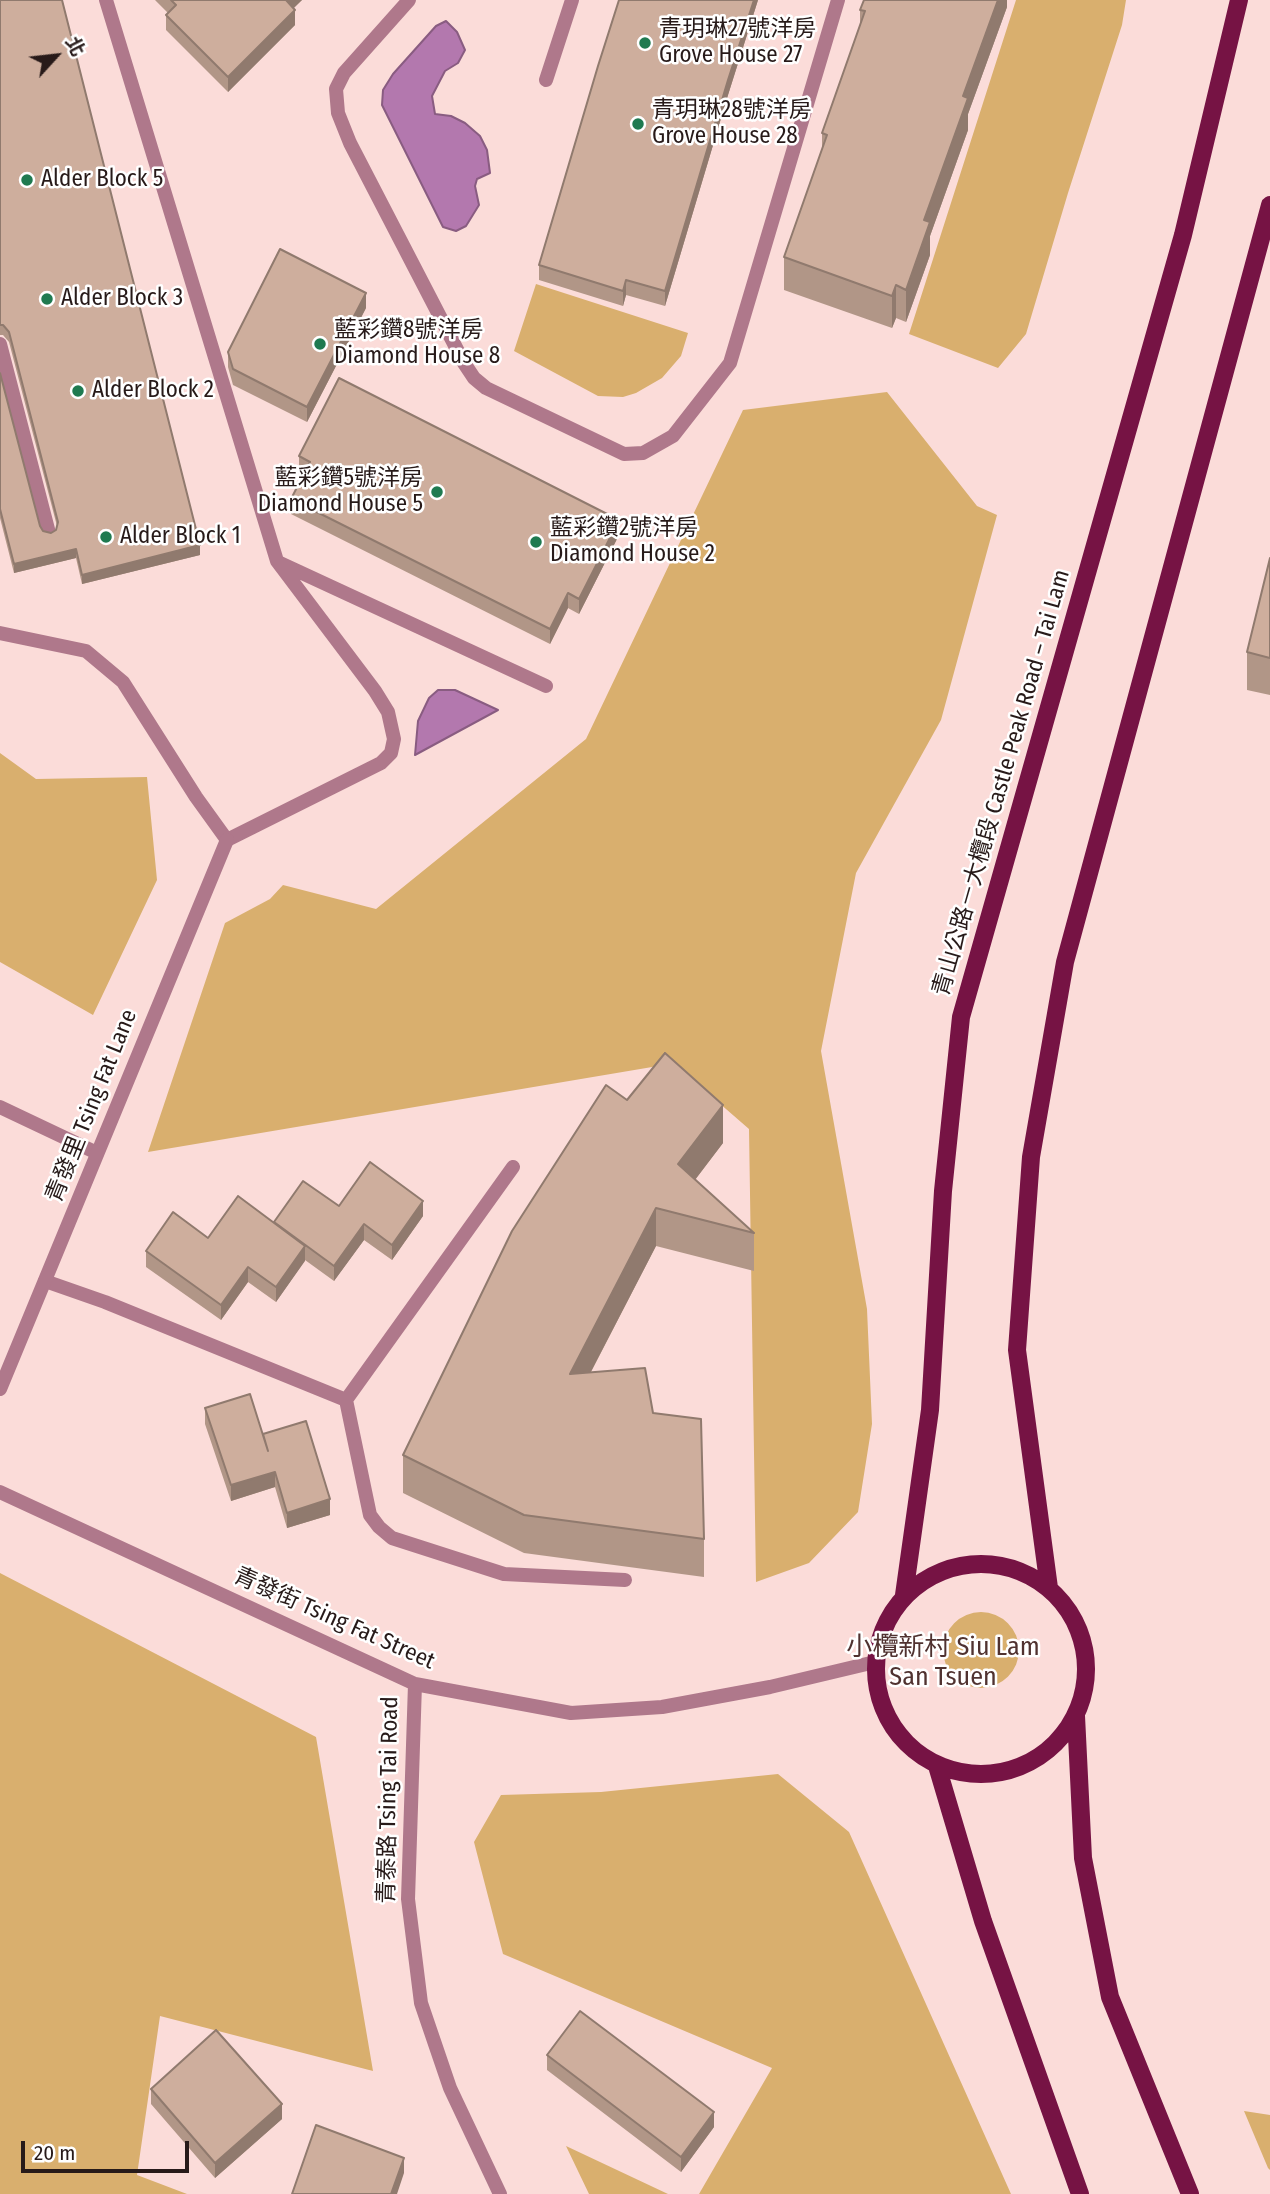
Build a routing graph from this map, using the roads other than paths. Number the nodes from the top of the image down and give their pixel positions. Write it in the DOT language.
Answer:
graph roads {
  1 [pos="106,0"];
  2 [pos="409,0"];
  3 [pos="572,0"];
  4 [pos="838,0"];
  5 [pos="1239,0"];
  6 [pos="546,80"];
  7 [pos="1270,205"];
  8 [pos="0,344"];
  9 [pos="49,533"];
  10 [pos="277,561"];
  11 [pos="0,633"];
  12 [pos="546,686"];
  13 [pos="226,840"];
  14 [pos="0,1107"];
  15 [pos="97,1153"];
  16 [pos="513,1167"];
  17 [pos="45,1281"];
  18 [pos="0,1390"];
  19 [pos="346,1400"];
  20 [pos="0,1492"];
  21 [pos="625,1580"];
  22 [pos="1049,1588"];
  23 [pos="904,1595"];
  24 [pos="875,1662"];
  25 [pos="415,1684"];
  26 [pos="1076,1716"];
  27 [pos="937,1766"];
  28 [pos="500,2194"];
  29 [pos="1080,2194"];
  30 [pos="1190,2194"];
  1 -- 10 [label="street"];
  2 -- 4 [label="street"];
  3 -- 6 [label="street"];
  5 -- 23 [label="main road, 青山公路－大欖段 Castle Peak Road – Tai Lam"];
  7 -- 22 [label="main road"];
  8 -- 9 [label="street"];
  10 -- 12 [label="street"];
  10 -- 13 [label="street"];
  11 -- 13 [label="street"];
  13 -- 15 [label="street, 青發里 Tsing Fat Lane"];
  14 -- 15 [label="street"];
  15 -- 17 [label="street, 青發里 Tsing Fat Lane"];
  16 -- 19 [label="street"];
  17 -- 18 [label="street, 青發里 Tsing Fat Lane"];
  17 -- 19 [label="street"];
  19 -- 21 [label="street"];
  20 -- 25 [label="street, 青發街 Tsing Fat Street"];
  22 -- 23 [label="main road"];
  22 -- 26 [label="main road"];
  23 -- 24 [label="main road"];
  24 -- 25 [label="street, 青發街 Tsing Fat Street"];
  24 -- 27 [label="main road"];
  25 -- 28 [label="street, 青泰路 Tsing Tai Road"];
  26 -- 27 [label="main road"];
  26 -- 30 [label="main road"];
  27 -- 29 [label="main road"];
}
